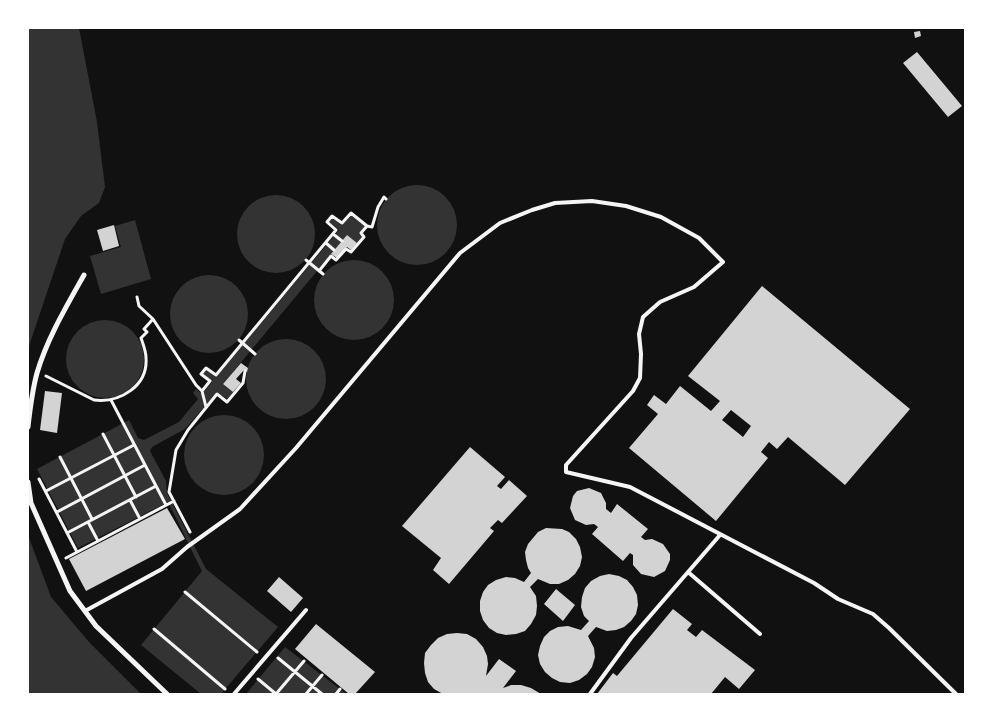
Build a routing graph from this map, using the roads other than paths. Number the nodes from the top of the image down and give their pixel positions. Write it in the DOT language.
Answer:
graph roads {
  1 [pos="84,275"];
  2 [pos="28,427"];
  3 [pos="28,482"];
  4 [pos="720,535"];
  5 [pos="688,572"];
  6 [pos="306,610"];
  7 [pos="84,612"];
  8 [pos="760,634"];
  9 [pos="167,694"];
  10 [pos="234,694"];
  11 [pos="590,694"];
  12 [pos="956,694"];
  1 -- 2 [label="street"];
  3 -- 7 [label="street"];
  4 -- 5 [label="lane"];
  4 -- 7 [label="lane"];
  4 -- 12 [label="lane"];
  5 -- 8 [label="lane"];
  5 -- 11 [label="lane"];
  6 -- 10 [label="lane"];
  7 -- 9 [label="street"];
}
